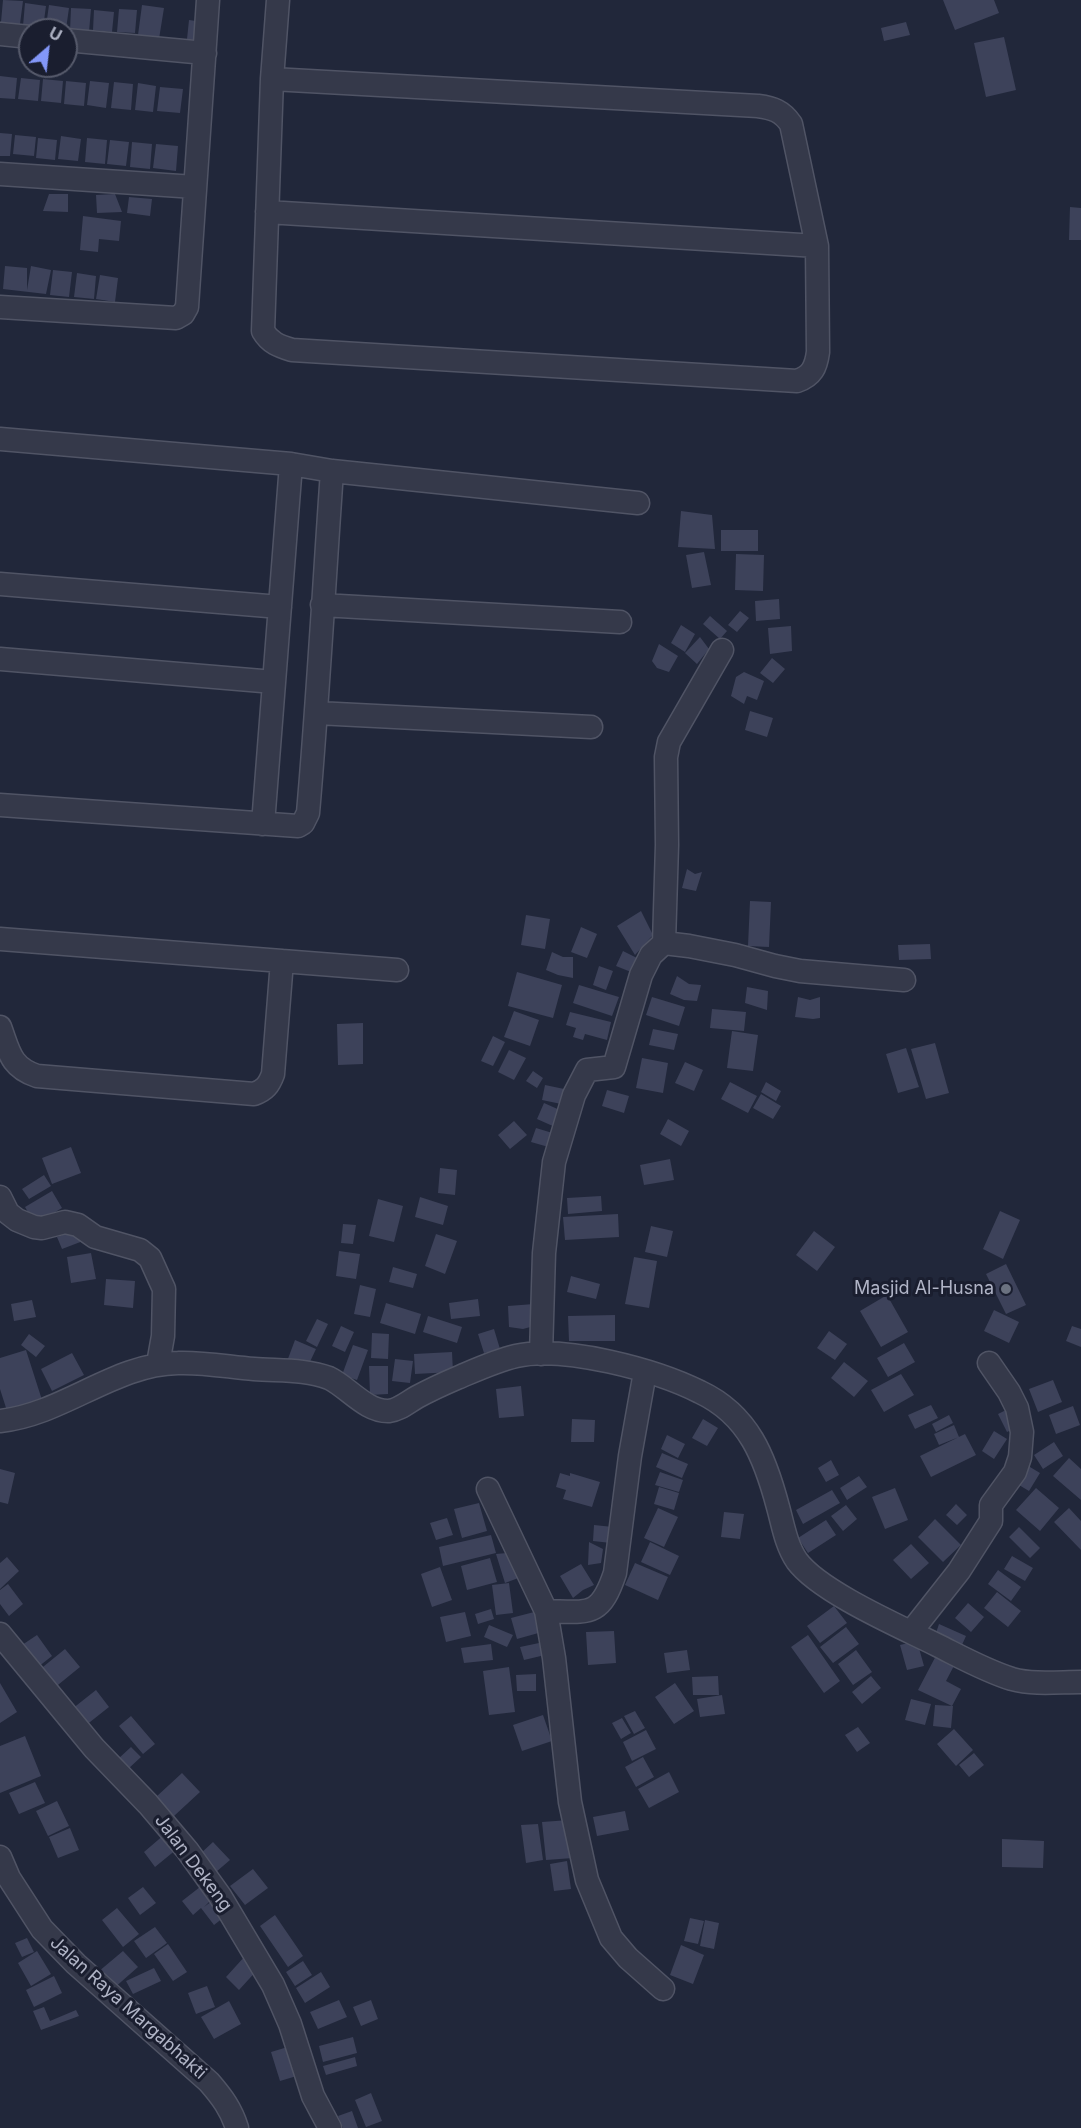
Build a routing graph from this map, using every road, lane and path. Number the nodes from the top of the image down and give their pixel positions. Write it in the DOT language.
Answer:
graph roads {
  1 [pos="208,0"];
  2 [pos="278,0"];
  3 [pos="0,34"];
  4 [pos="18,36"];
  5 [pos="78,41"];
  6 [pos="205,53"];
  7 [pos="272,79"];
  8 [pos="0,174"];
  9 [pos="195,187"];
  10 [pos="267,212"];
  11 [pos="817,246"];
  12 [pos="0,308"];
  13 [pos="0,439"];
  14 [pos="291,464"];
  15 [pos="332,471"];
  16 [pos="638,502"];
  17 [pos="0,584"];
  18 [pos="322,605"];
  19 [pos="280,607"];
  20 [pos="620,622"];
  21 [pos="722,650"];
  22 [pos="0,659"];
  23 [pos="274,682"];
  24 [pos="317,713"];
  25 [pos="591,727"];
  26 [pos="0,805"];
  27 [pos="263,824"];
  28 [pos="0,939"];
  29 [pos="664,943"];
  30 [pos="282,961"];
  31 [pos="398,970"];
  32 [pos="903,980"];
  33 [pos="0,1026"];
  34 [pos="0,1197"];
  35 [pos="541,1354"];
  36 [pos="989,1363"];
  37 [pos="158,1364"];
  38 [pos="645,1371"];
  39 [pos="0,1421"];
  40 [pos="488,1489"];
  41 [pos="546,1611"];
  42 [pos="911,1632"];
  43 [pos="0,1634"];
  44 [pos="1081,1682"];
  45 [pos="0,1857"];
  46 [pos="663,1989"];
  47 [pos="237,2128"];
  48 [pos="330,2128"];
  1 -- 6 [label="street"];
  2 -- 7 [label="street"];
  3 -- 4 [label="street"];
  5 -- 6 [label="street"];
  6 -- 9 [label="street"];
  7 -- 10 [label="street"];
  7 -- 11 [label="street"];
  8 -- 9 [label="street"];
  9 -- 12 [label="street"];
  10 -- 11 [label="street"];
  10 -- 11 [label="street"];
  13 -- 14 [label="street"];
  14 -- 15 [label="street"];
  14 -- 19 [label="street"];
  15 -- 16 [label="street"];
  15 -- 18 [label="street"];
  17 -- 19 [label="street"];
  18 -- 20 [label="street"];
  18 -- 24 [label="street"];
  19 -- 23 [label="street"];
  21 -- 29 [label="street"];
  22 -- 23 [label="street"];
  23 -- 27 [label="street"];
  24 -- 25 [label="street"];
  24 -- 27 [label="street"];
  26 -- 27 [label="street"];
  28 -- 30 [label="street"];
  29 -- 32 [label="street"];
  29 -- 35 [label="street"];
  30 -- 31 [label="street"];
  30 -- 33 [label="street"];
  34 -- 37 [label="street"];
  35 -- 37 [label="street"];
  35 -- 38 [label="street"];
  36 -- 42 [label="street"];
  37 -- 39 [label="street"];
  38 -- 41 [label="street"];
  38 -- 42 [label="street"];
  40 -- 41 [label="street"];
  41 -- 46 [label="street"];
  42 -- 44 [label="street"];
  43 -- 48 [label="street, Jalan Dekeng"];
  45 -- 47 [label="street, Jalan Raya Margabhakti"];
}
